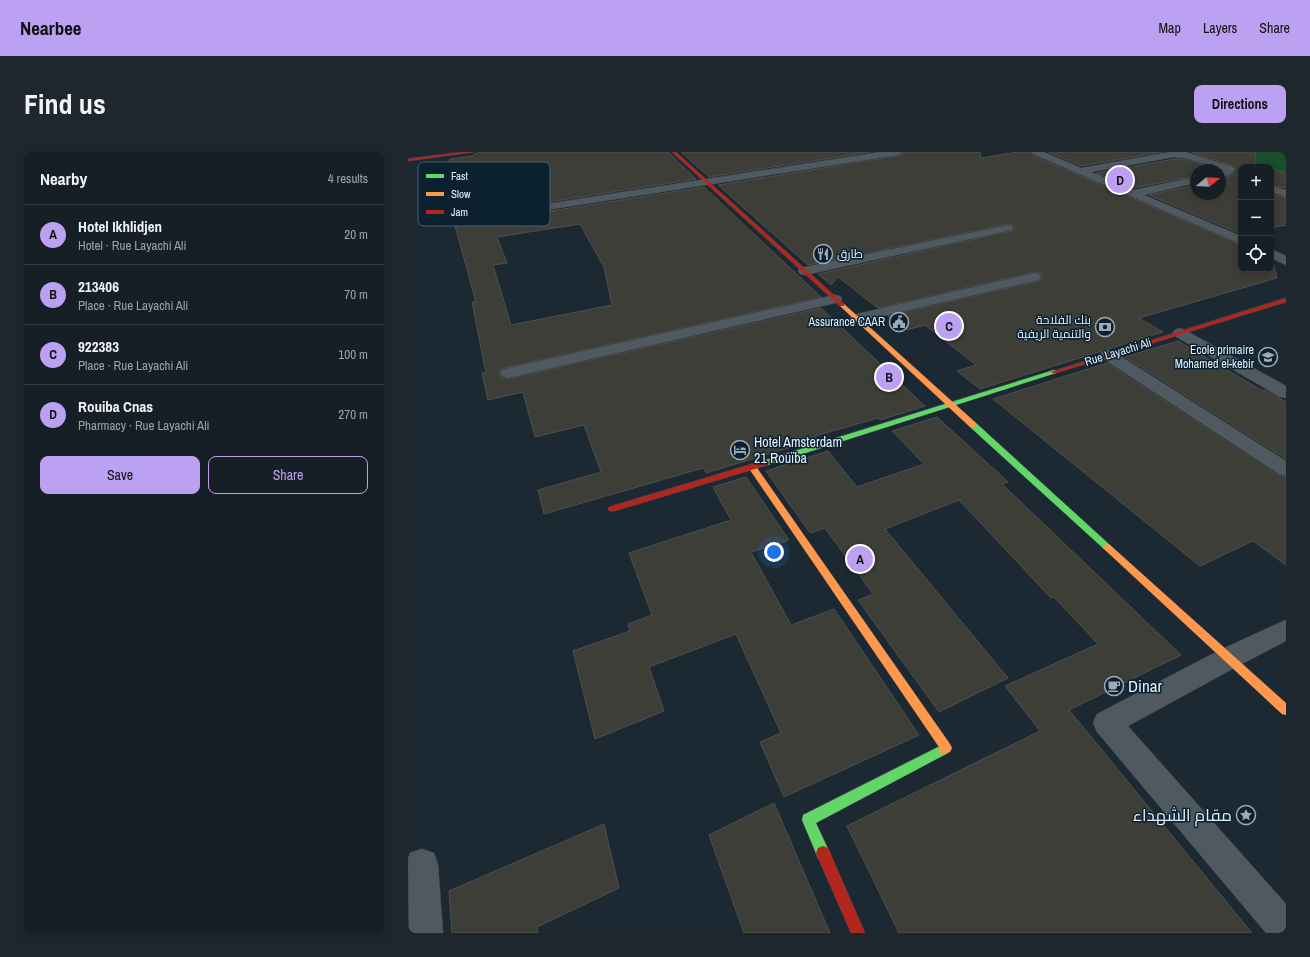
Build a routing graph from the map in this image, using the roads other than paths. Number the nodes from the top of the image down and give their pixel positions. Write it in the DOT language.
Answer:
graph roads {
  1 [pos="472,152"];
  2 [pos="674,152"];
  3 [pos="898,152"];
  4 [pos="1036,152"];
  5 [pos="408,160"];
  6 [pos="1214,164"];
  7 [pos="1226,168"];
  8 [pos="1080,171"];
  9 [pos="1226,173"];
  10 [pos="1190,181"];
  11 [pos="707,182"];
  12 [pos="1276,190"];
  13 [pos="1132,194"];
  14 [pos="1286,194"];
  15 [pos="550,206"];
  16 [pos="1008,228"];
  17 [pos="1238,239"];
  18 [pos="1274,255"];
  19 [pos="1286,261"];
  20 [pos="805,271"];
  21 [pos="1034,277"];
  22 [pos="835,299"];
  23 [pos="1286,300"];
  24 [pos="856,318"];
  25 [pos="1180,332"];
  26 [pos="1108,355"];
  27 [pos="508,373"];
  28 [pos="1286,393"];
  29 [pos="950,404"];
  30 [pos="752,467"];
  31 [pos="1286,470"];
  32 [pos="612,509"];
  33 [pos="1286,630"];
  34 [pos="1229,658"];
  35 [pos="1286,710"];
  36 [pos="422,864"];
  37 [pos="1286,930"];
  38 [pos="426,933"];
  39 [pos="858,933"];
  1 -- 5 [label="main road"];
  2 -- 11 [label="main road"];
  3 -- 11 [label="street"];
  4 -- 8 [label="street"];
  6 -- 8 [label="street"];
  7 -- 9 [label="street"];
  8 -- 13 [label="street"];
  10 -- 13 [label="street"];
  11 -- 15 [label="street"];
  11 -- 20 [label="main road"];
  12 -- 14 [label="street"];
  13 -- 17 [label="street"];
  16 -- 20 [label="street"];
  18 -- 19 [label="street"];
  20 -- 22 [label="main road"];
  21 -- 24 [label="street"];
  22 -- 24 [label="main road"];
  22 -- 27 [label="street"];
  23 -- 25 [label="main road, Rue Layachi Ali"];
  24 -- 29 [label="main road"];
  25 -- 26 [label="main road, Rue Layachi Ali"];
  25 -- 28 [label="street"];
  26 -- 29 [label="main road, Rue Layachi Ali"];
  26 -- 31 [label="street"];
  29 -- 30 [label="main road, Rue Layachi Ali"];
  29 -- 34 [label="main road"];
  30 -- 32 [label="main road, Rue Layachi Ali"];
  30 -- 39 [label="main road"];
  33 -- 34 [label="street"];
  34 -- 35 [label="main road"];
  34 -- 37 [label="street"];
  36 -- 38 [label="street"];
}
